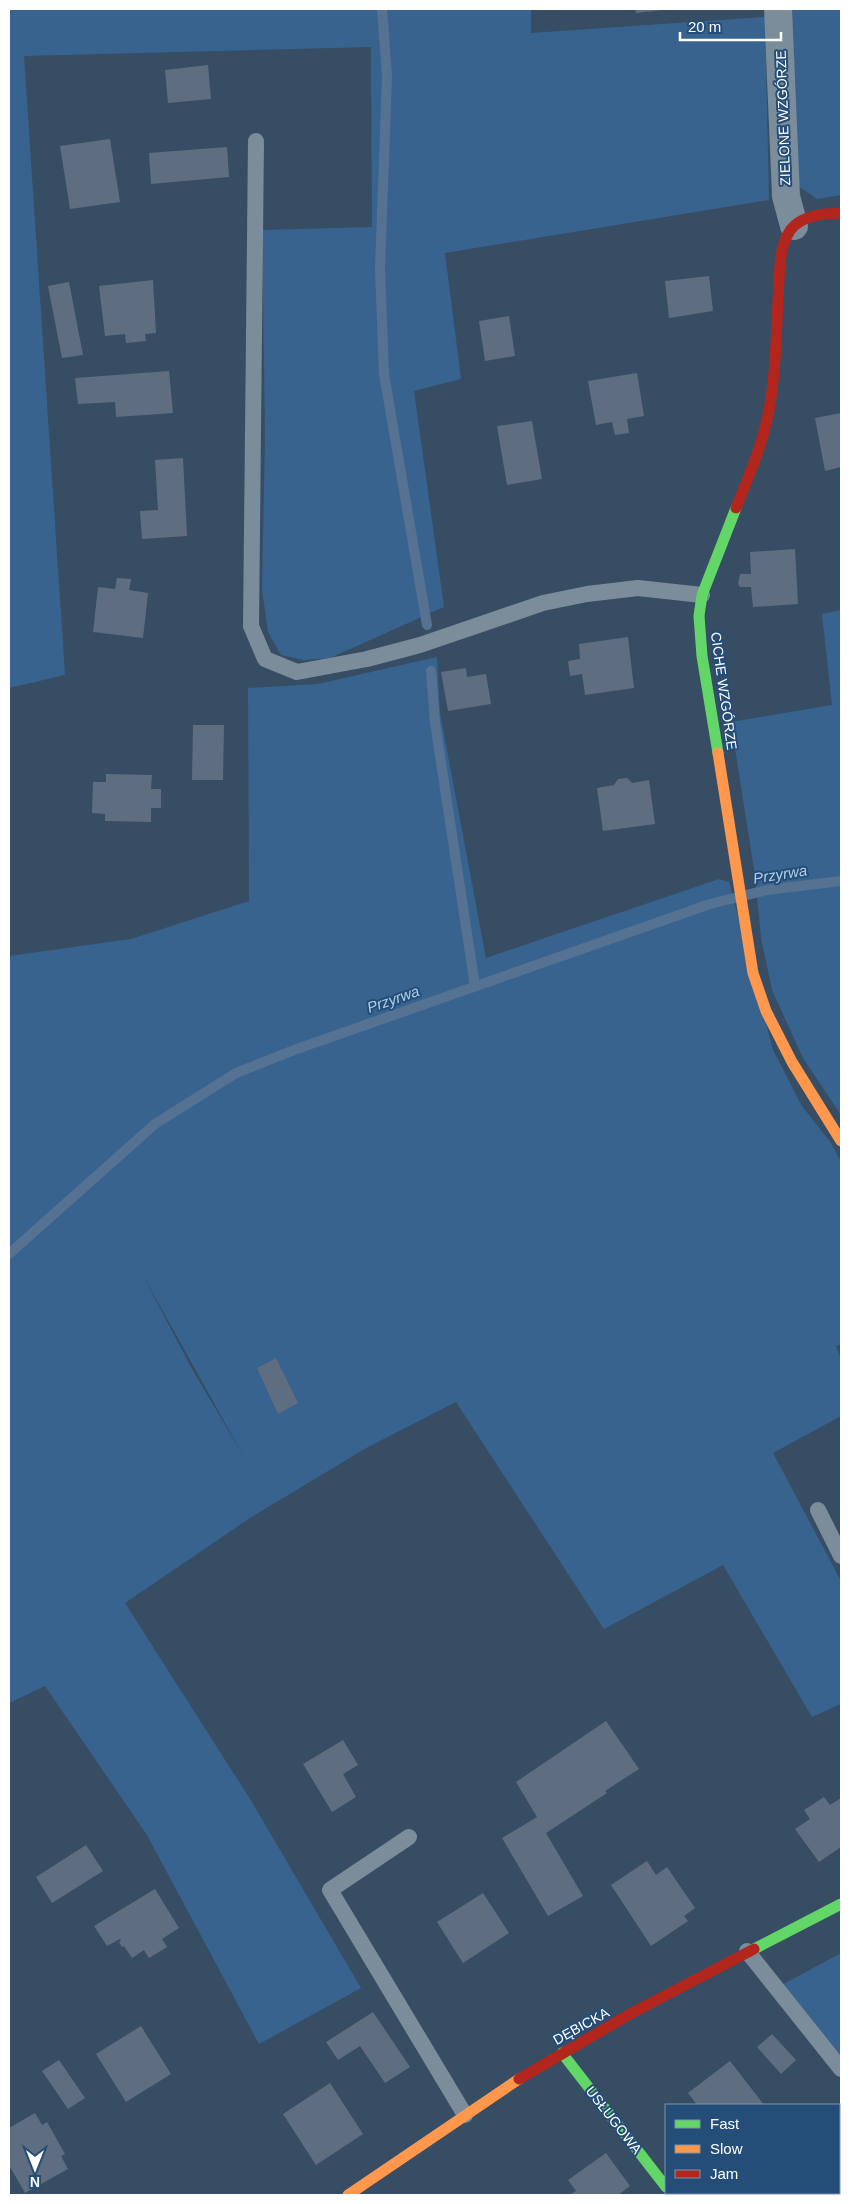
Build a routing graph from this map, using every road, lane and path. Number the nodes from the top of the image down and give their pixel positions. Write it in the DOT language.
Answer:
graph roads {
  1 [pos="778,9"];
  2 [pos="256,141"];
  3 [pos="841,214"];
  4 [pos="794,226"];
  5 [pos="702,596"];
  6 [pos="841,1141"];
  7 [pos="818,1510"];
  8 [pos="841,1556"];
  9 [pos="409,1837"];
  10 [pos="841,1904"];
  11 [pos="747,1951"];
  12 [pos="562,2053"];
  13 [pos="841,2069"];
  14 [pos="465,2115"];
  15 [pos="665,2186"];
  16 [pos="348,2195"];
  1 -- 4 [label="street, ZIELONE WZGÓRZE"];
  2 -- 5 [label="lane"];
  3 -- 4 [label="street"];
  4 -- 5 [label="street, CICHE WZGÓRZE"];
  5 -- 6 [label="street, CICHE WZGÓRZE"];
  7 -- 8 [label="lane"];
  9 -- 14 [label="lane"];
  10 -- 11 [label="street, DĘBICKA"];
  11 -- 12 [label="street, DĘBICKA"];
  11 -- 13 [label="lane"];
  12 -- 14 [label="street, DĘBICKA"];
  12 -- 15 [label="street, USŁUGOWA"];
  14 -- 16 [label="street, DĘBICKA"];
}
